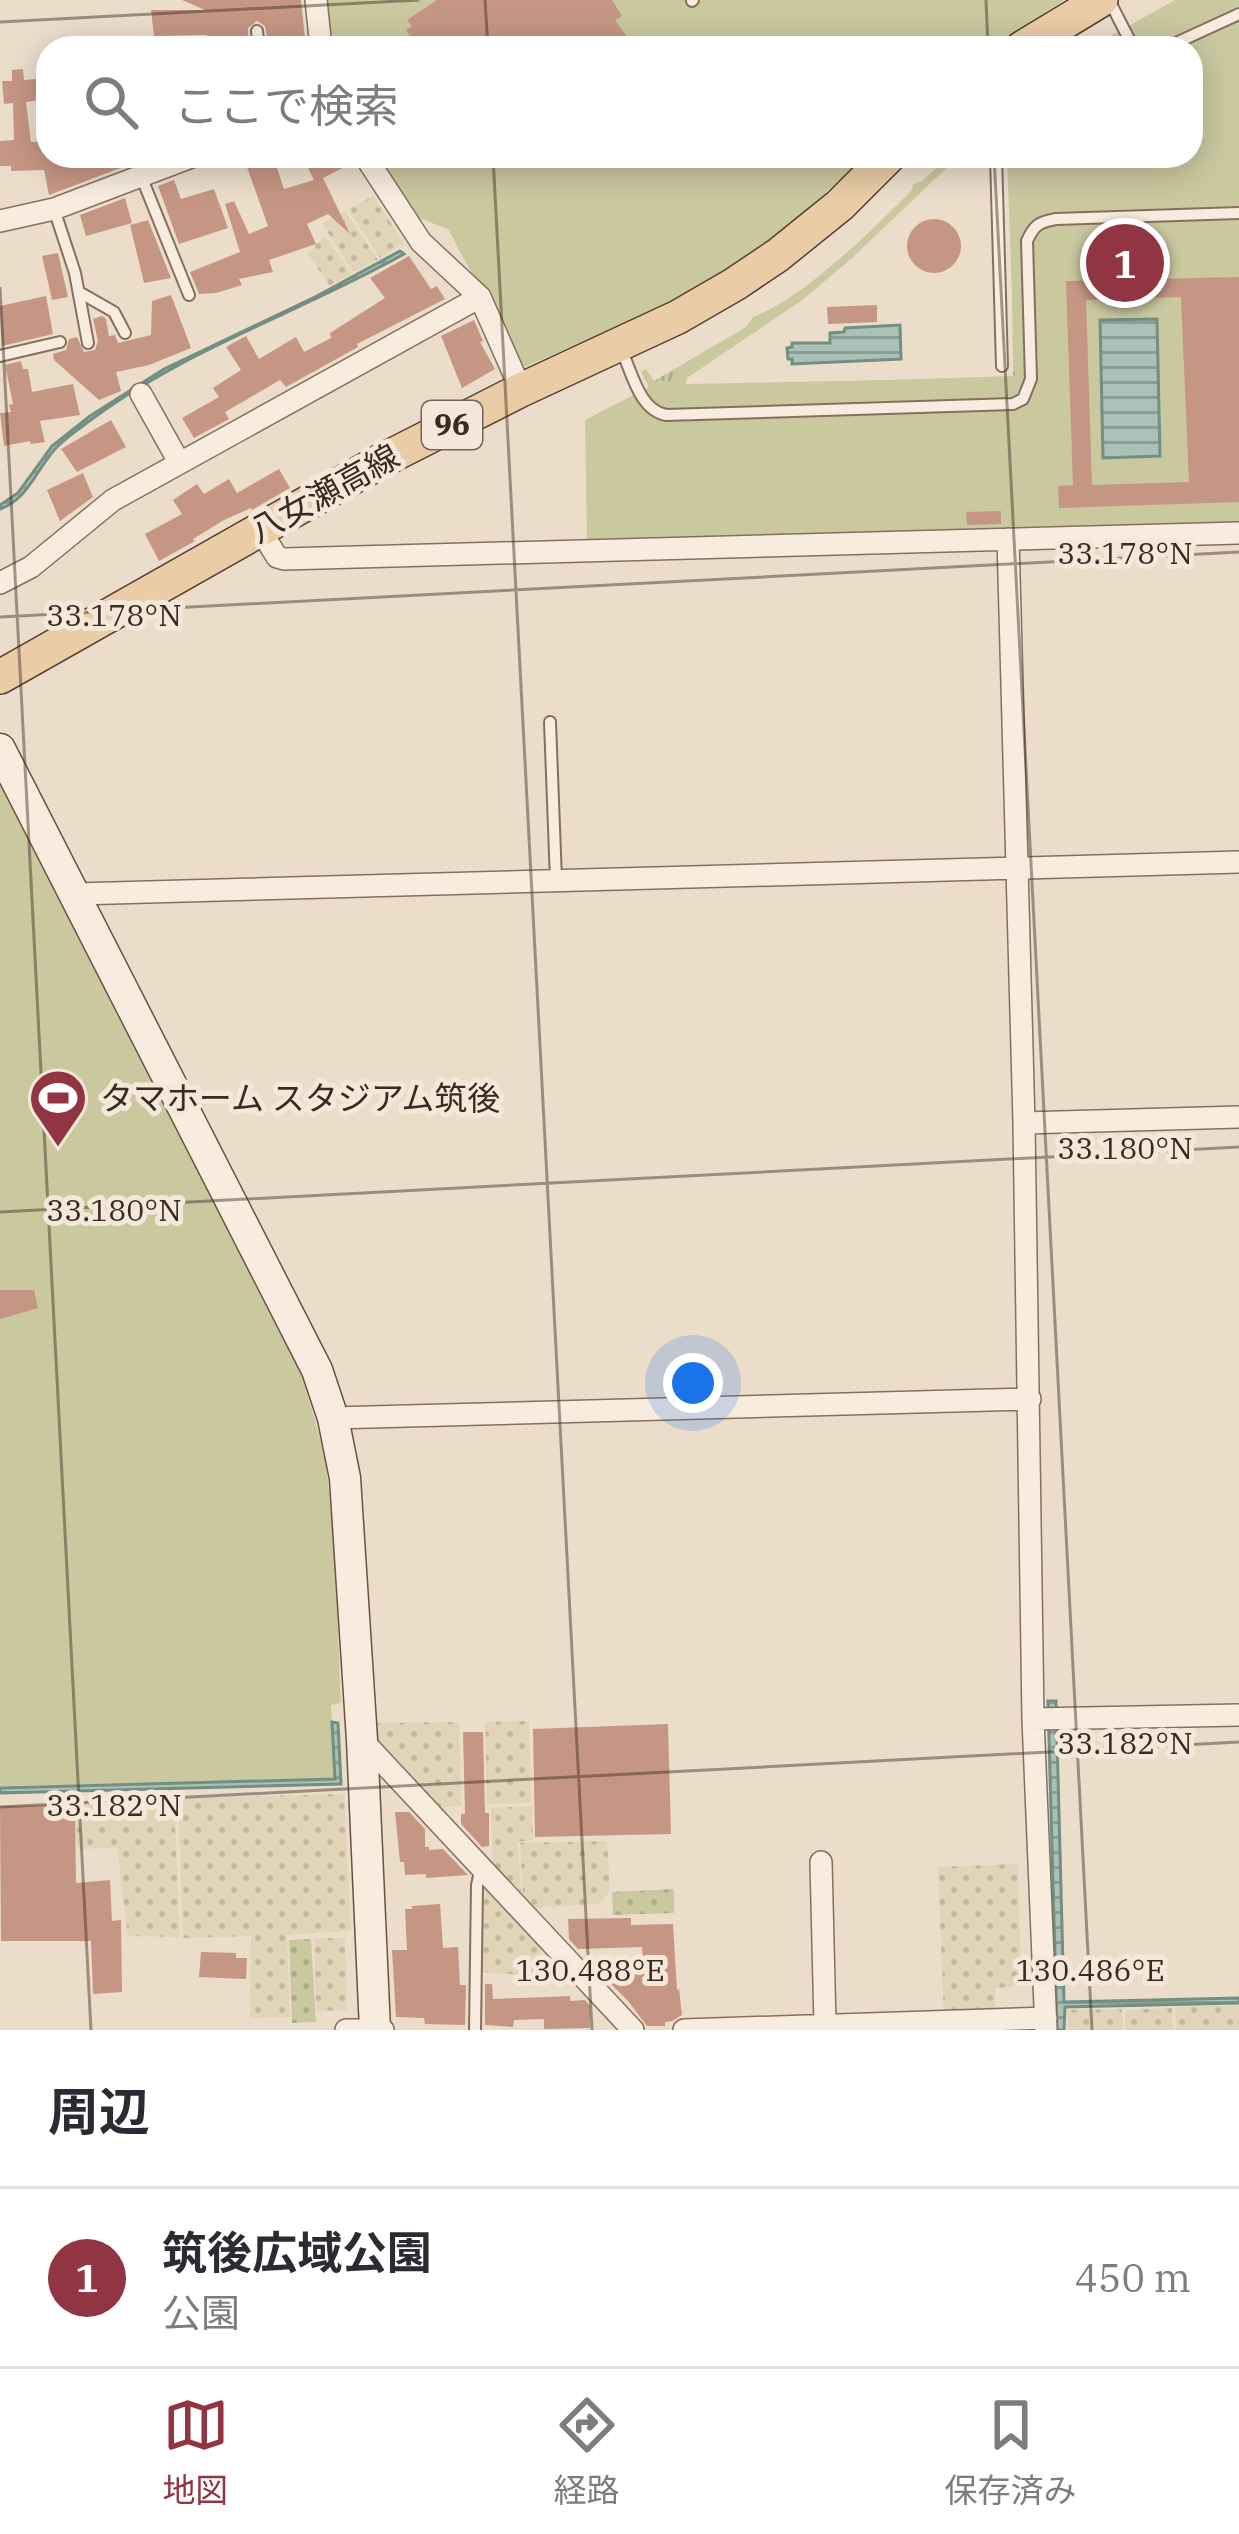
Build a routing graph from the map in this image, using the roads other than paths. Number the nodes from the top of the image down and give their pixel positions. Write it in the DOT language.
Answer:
graph roads {
  1 [pos="316,0"];
  2 [pos="1105,0"];
  3 [pos="1239,14"];
  4 [pos="257,31"];
  5 [pos="258,36"];
  6 [pos="320,36"];
  7 [pos="1043,36"];
  8 [pos="1127,36"];
  9 [pos="1191,36"];
  10 [pos="162,168"];
  11 [pos="373,168"];
  12 [pos="877,168"];
  13 [pos="996,168"];
  14 [pos="141,176"];
  15 [pos="54,209"];
  16 [pos="1239,213"];
  17 [pos="0,221"];
  18 [pos="79,292"];
  19 [pos="189,295"];
  20 [pos="480,297"];
  21 [pos="125,334"];
  22 [pos="60,342"];
  23 [pos="88,344"];
  24 [pos="619,344"];
  25 [pos="0,356"];
  26 [pos="1002,366"];
  27 [pos="521,390"];
  28 [pos="141,394"];
  29 [pos="179,462"];
  30 [pos="259,528"];
  31 [pos="1239,533"];
  32 [pos="1008,539"];
  33 [pos="0,583"];
  34 [pos="0,677"];
  35 [pos="550,722"];
  36 [pos="0,749"];
  37 [pos="1239,862"];
  38 [pos="1016,868"];
  39 [pos="556,880"];
  40 [pos="76,894"];
  41 [pos="1239,1117"];
  42 [pos="1024,1123"];
  43 [pos="1030,1399"];
  44 [pos="333,1418"];
  45 [pos="1239,1715"];
  46 [pos="1034,1719"];
  47 [pos="362,1740"];
  48 [pos="821,1862"];
  49 [pos="481,1867"];
  50 [pos="824,2024"];
  51 [pos="1046,2024"];
  52 [pos="346,2030"];
  53 [pos="377,2030"];
  54 [pos="475,2030"];
  55 [pos="633,2030"];
  56 [pos="684,2030"];
  1 -- 6 [label="street"];
  2 -- 7 [label="main road"];
  2 -- 8 [label="lane"];
  3 -- 9 [label="lane"];
  4 -- 5 [label="lane"];
  10 -- 14 [label="street"];
  11 -- 20 [label="street"];
  12 -- 24 [label="main road, 八女瀬高線 / 96"];
  13 -- 26 [label="lane"];
  14 -- 15 [label="street"];
  14 -- 19 [label="lane"];
  15 -- 17 [label="street"];
  15 -- 18 [label="lane"];
  16 -- 24 [label="lane"];
  18 -- 21 [label="lane"];
  18 -- 23 [label="lane"];
  20 -- 27 [label="street"];
  20 -- 29 [label="street"];
  22 -- 25 [label="lane"];
  24 -- 27 [label="main road, 八女瀬高線 / 96"];
  27 -- 30 [label="main road, 八女瀬高線 / 96"];
  28 -- 29 [label="street"];
  29 -- 33 [label="street"];
  30 -- 32 [label="street"];
  30 -- 34 [label="main road, 八女瀬高線 / 96"];
  31 -- 32 [label="street"];
  32 -- 38 [label="street"];
  35 -- 39 [label="lane"];
  36 -- 40 [label="street"];
  37 -- 38 [label="street"];
  38 -- 39 [label="street"];
  38 -- 42 [label="street"];
  39 -- 40 [label="street"];
  40 -- 44 [label="street"];
  41 -- 42 [label="street"];
  42 -- 43 [label="street"];
  43 -- 44 [label="street"];
  43 -- 46 [label="street"];
  44 -- 47 [label="street"];
  45 -- 46 [label="street"];
  46 -- 51 [label="street"];
  47 -- 49 [label="street"];
  47 -- 53 [label="street"];
  48 -- 50 [label="street"];
  49 -- 54 [label="lane"];
  49 -- 55 [label="street"];
  50 -- 51 [label="street"];
  50 -- 56 [label="street"];
  52 -- 53 [label="street"];
}
